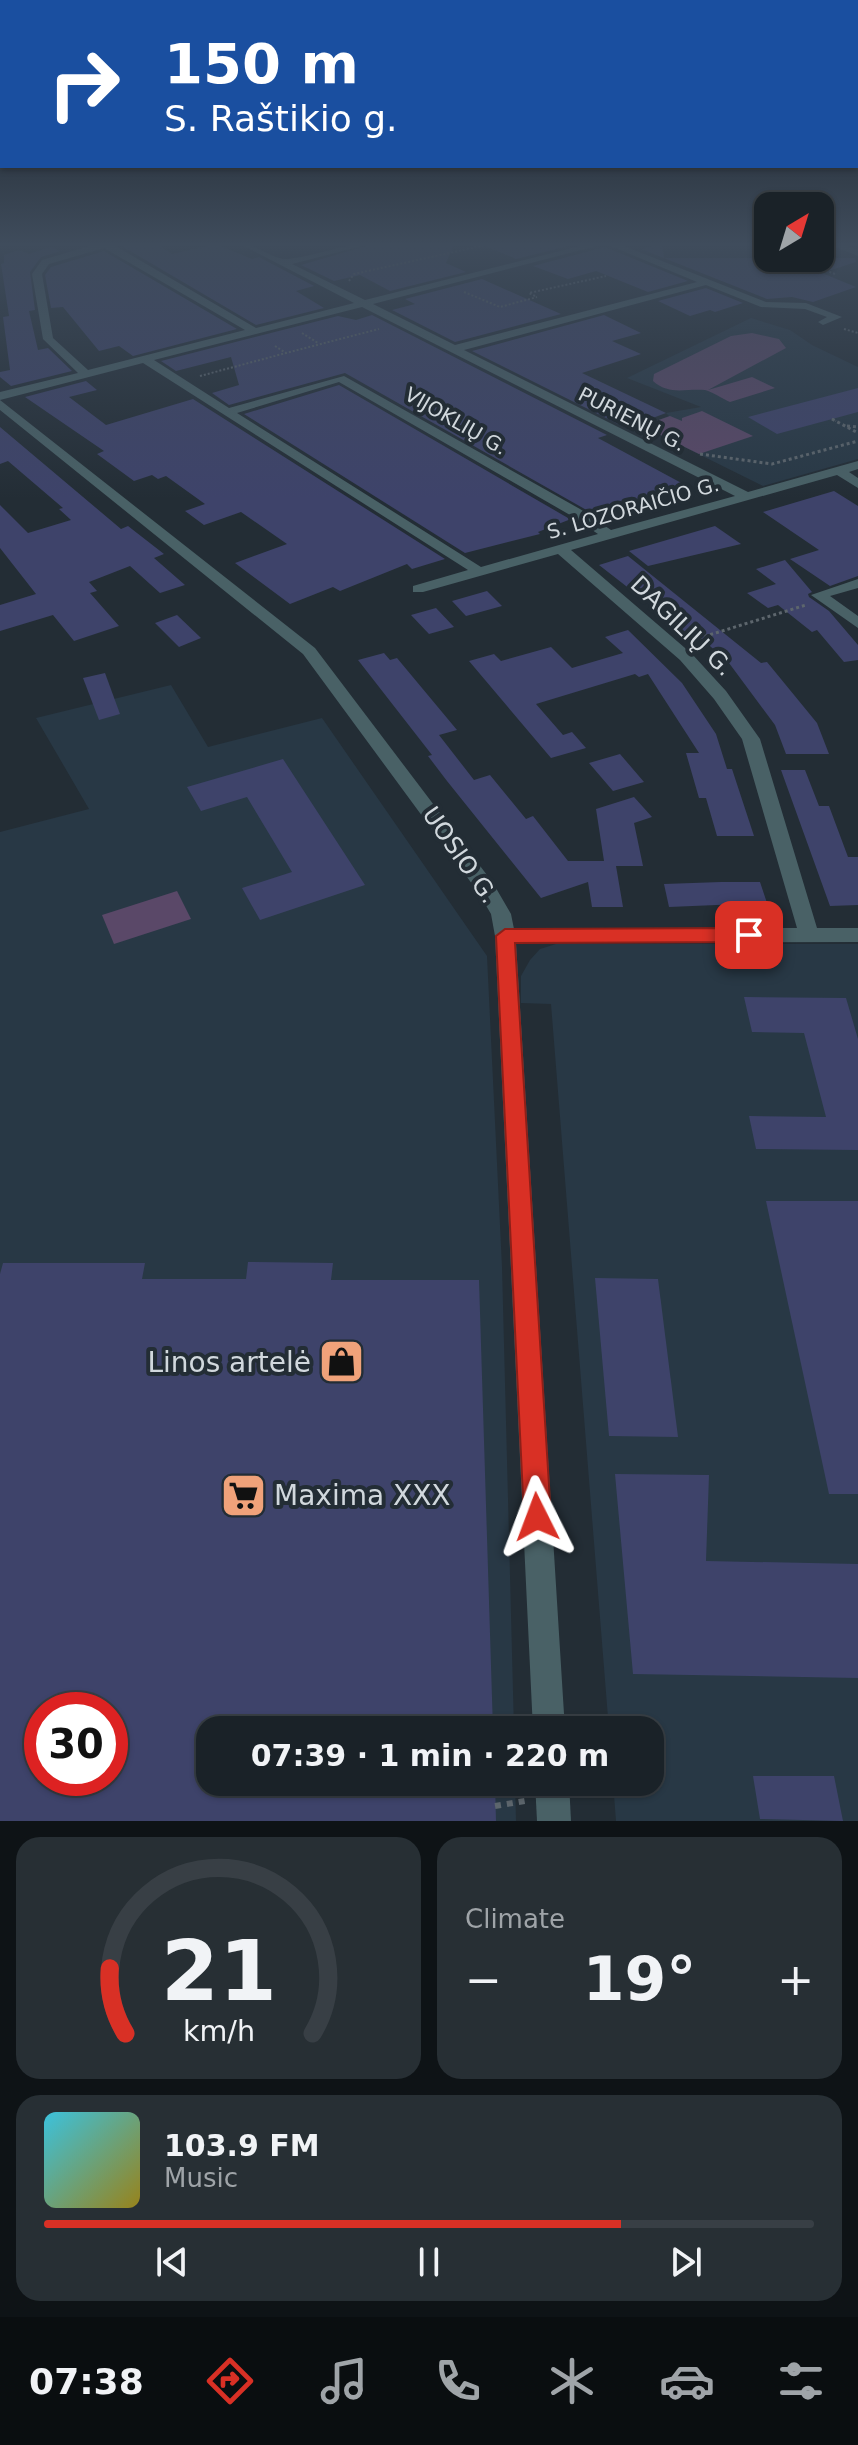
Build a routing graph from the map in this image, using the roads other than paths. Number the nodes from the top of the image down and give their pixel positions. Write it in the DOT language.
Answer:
graph roads {
  1 [pos="46,329"];
  2 [pos="251,329"];
  3 [pos="262,329"];
  4 [pos="413,329"];
  5 [pos="530,329"];
  6 [pos="254,331"];
  7 [pos="454,349"];
  8 [pos="144,359"];
  9 [pos="86,374"];
  10 [pos="0,396"];
  11 [pos="0,404"];
  12 [pos="230,411"];
  13 [pos="858,465"];
  14 [pos="838,470"];
  15 [pos="858,484"];
  16 [pos="746,496"];
  17 [pos="609,535"];
  18 [pos="561,549"];
  19 [pos="480,572"];
  20 [pos="858,583"];
  21 [pos="418,589"];
  22 [pos="858,623"];
  23 [pos="809,935"];
  24 [pos="858,935"];
  25 [pos="505,936"];
  26 [pos="548,1716"];
  27 [pos="553,1796"];
  28 [pos="554,1821"];
  1 -- 9 [label="street"];
  2 -- 6 [label="street"];
  3 -- 6 [label="street"];
  4 -- 7 [label="street, PURIENŲ G."];
  5 -- 7 [label="street"];
  6 -- 8 [label="street"];
  7 -- 16 [label="street, PURIENŲ G."];
  8 -- 9 [label="street"];
  8 -- 12 [label="street"];
  9 -- 10 [label="street"];
  11 -- 25 [label="street, UOSIO G."];
  12 -- 17 [label="street, VIJOKLIŲ G."];
  12 -- 19 [label="street"];
  13 -- 14 [label="street, S. LOZORAIČIO G."];
  14 -- 15 [label="street"];
  14 -- 16 [label="street, S. LOZORAIČIO G."];
  16 -- 17 [label="street, S. LOZORAIČIO G."];
  17 -- 18 [label="street, S. LOZORAIČIO G."];
  18 -- 19 [label="street, S. LOZORAIČIO G."];
  18 -- 23 [label="street, DAGILIŲ G."];
  19 -- 21 [label="street, S. LOZORAIČIO G."];
  20 -- 22 [label="street"];
  23 -- 24 [label="street"];
  23 -- 25 [label="street"];
  25 -- 26 [label="street, UOSIO G."];
  27 -- 28 [label="street"];
}
